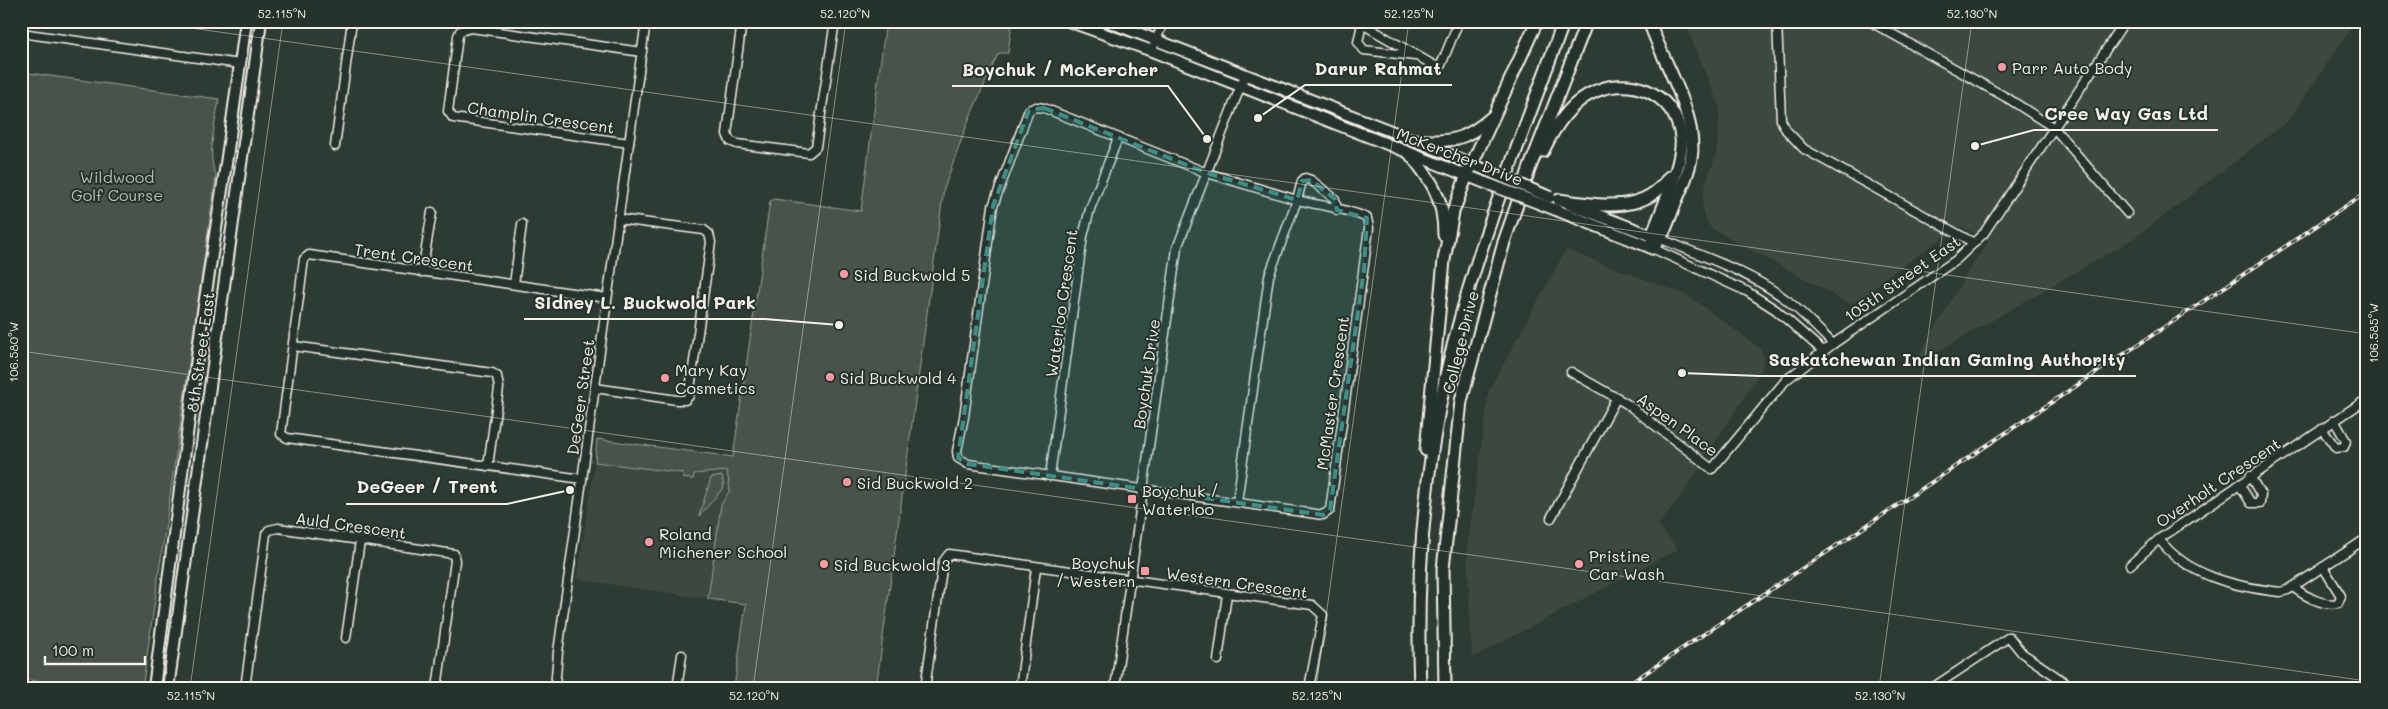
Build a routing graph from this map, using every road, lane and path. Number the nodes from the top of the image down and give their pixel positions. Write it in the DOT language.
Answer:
graph roads {
  1 [pos="246,21"];
  2 [pos="261,21"];
  3 [pos="352,21"];
  4 [pos="646,21"];
  5 [pos="742,21"];
  6 [pos="834,21"];
  7 [pos="1068,21"];
  8 [pos="1107,21"];
  9 [pos="1164,21"];
  10 [pos="1459,21"];
  11 [pos="1538,21"];
  12 [pos="1564,21"];
  13 [pos="1587,21"];
  14 [pos="1649,21"];
  15 [pos="1777,21"];
  16 [pos="1869,21"];
  17 [pos="2125,21"];
  18 [pos="1360,23"];
  19 [pos="21,33"];
  20 [pos="1156,39"];
  21 [pos="1152,51"];
  22 [pos="642,52"];
  23 [pos="1418,56"];
  24 [pos="240,64"];
  25 [pos="1246,74"];
  26 [pos="1241,86"];
  27 [pos="1495,114"];
  28 [pos="2054,128"];
  29 [pos="1118,138"];
  30 [pos="1414,140"];
  31 [pos="629,143"];
  32 [pos="335,146"];
  33 [pos="1410,154"];
  34 [pos="1677,165"];
  35 [pos="1470,170"];
  36 [pos="1207,173"];
  37 [pos="1297,200"];
  38 [pos="1552,201"];
  39 [pos="1337,210"];
  40 [pos="432,212"];
  41 [pos="2127,213"];
  42 [pos="618,219"];
  43 [pos="522,224"];
  44 [pos="1655,241"];
  45 [pos="1504,242"];
  46 [pos="1974,243"];
  47 [pos="1444,260"];
  48 [pos="422,272"];
  49 [pos="514,284"];
  50 [pos="607,298"];
  51 [pos="1833,344"];
  52 [pos="293,346"];
  53 [pos="1823,351"];
  54 [pos="1571,372"];
  55 [pos="595,388"];
  56 [pos="1617,397"];
  57 [pos="2367,399"];
  58 [pos="2334,420"];
  59 [pos="2322,429"];
  60 [pos="488,466"];
  61 [pos="1050,476"];
  62 [pos="2250,476"];
  63 [pos="582,480"];
  64 [pos="2239,484"];
  65 [pos="1144,488"];
  66 [pos="1237,502"];
  67 [pos="1551,518"];
  68 [pos="2367,538"];
  69 [pos="2159,539"];
  70 [pos="360,541"];
  71 [pos="1420,552"];
  72 [pos="2130,565"];
  73 [pos="2323,567"];
  74 [pos="1036,568"];
  75 [pos="1131,580"];
  76 [pos="2293,587"];
  77 [pos="1227,594"];
  78 [pos="346,638"];
  79 [pos="682,655"];
  80 [pos="1218,660"];
  81 [pos="168,687"];
  82 [pos="154,688"];
  83 [pos="245,688"];
  84 [pos="437,688"];
  85 [pos="555,688"];
  86 [pos="677,688"];
  87 [pos="925,688"];
  88 [pos="1020,688"];
  89 [pos="1115,688"];
  90 [pos="1309,688"];
  91 [pos="1420,688"];
  92 [pos="1445,688"];
  93 [pos="1932,688"];
  94 [pos="2073,688"];
  1 -- 24 [label="main road, 8th Street East"];
  2 -- 81 [label="main road, 8th Street East"];
  3 -- 32 [label="street"];
  4 -- 22 [label="street, DeGeer Street"];
  5 -- 6 [label="street"];
  7 -- 21 [label="main road, McKercher Drive"];
  8 -- 20 [label="main road, McKercher Drive"];
  9 -- 20 [label="street"];
  10 -- 23 [label="street"];
  11 -- 27 [label="highway"];
  12 -- 71 [label="highway, College Drive"];
  13 -- 45 [label="highway, College Drive"];
  14 -- 44 [label="highway"];
  15 -- 46 [label="street"];
  16 -- 28 [label="street"];
  17 -- 28 [label="street, 105th Street East"];
  18 -- 23 [label="street"];
  18 -- 23 [label="street"];
  19 -- 24 [label="street"];
  20 -- 21 [label="street"];
  20 -- 25 [label="main road, McKercher Drive"];
  21 -- 26 [label="main road, McKercher Drive"];
  22 -- 31 [label="street, DeGeer Street"];
  22 -- 31 [label="street, Champlin Crescent"];
  24 -- 82 [label="main road, 8th Street East"];
  25 -- 26 [label="street, Boychuk Drive"];
  25 -- 30 [label="main road, McKercher Drive"];
  26 -- 33 [label="main road, McKercher Drive"];
  26 -- 36 [label="street, Boychuk Drive"];
  27 -- 30 [label="highway"];
  27 -- 35 [label="highway"];
  28 -- 41 [label="street"];
  28 -- 46 [label="street, 105th Street East"];
  29 -- 36 [label="street"];
  29 -- 61 [label="street, Waterloo Crescent"];
  29 -- 61 [label="street"];
  30 -- 35 [label="main road, McKercher Drive"];
  31 -- 42 [label="street, DeGeer Street"];
  33 -- 35 [label="main road, McKercher Drive"];
  33 -- 47 [label="highway"];
  34 -- 38 [label="highway"];
  34 -- 44 [label="highway"];
  34 -- 45 [label="highway"];
  35 -- 38 [label="main road, McKercher Drive, bridge"];
  35 -- 38 [label="main road, McKercher Drive, bridge"];
  35 -- 47 [label="highway"];
  36 -- 37 [label="street, McMaster Crescent"];
  36 -- 65 [label="street, Boychuk Drive"];
  37 -- 39 [label="street, McMaster Crescent"];
  37 -- 39 [label="street"];
  37 -- 66 [label="street"];
  38 -- 44 [label="main road, McKercher Drive"];
  39 -- 66 [label="street, McMaster Crescent"];
  40 -- 48 [label="street"];
  42 -- 50 [label="street, DeGeer Street"];
  42 -- 55 [label="street"];
  43 -- 49 [label="street"];
  44 -- 51 [label="street, McKercher Drive"];
  44 -- 53 [label="street, McKercher Drive"];
  45 -- 92 [label="highway, College Drive"];
  46 -- 51 [label="street, 105th Street East"];
  47 -- 71 [label="highway"];
  48 -- 49 [label="street, Trent Crescent"];
  48 -- 52 [label="street, Trent Crescent"];
  49 -- 50 [label="street, Trent Crescent"];
  50 -- 55 [label="street, DeGeer Street"];
  51 -- 53 [label="street, 105th Street East"];
  52 -- 60 [label="street"];
  52 -- 60 [label="street, Trent Crescent"];
  53 -- 56 [label="street, Aspen Place"];
  54 -- 56 [label="street, Aspen Place"];
  55 -- 63 [label="street, DeGeer Street"];
  56 -- 67 [label="street, Aspen Place"];
  57 -- 58 [label="street, Overholt Crescent"];
  58 -- 59 [label="street, Overholt Crescent"];
  58 -- 59 [label="street"];
  59 -- 62 [label="street, Overholt Crescent"];
  60 -- 63 [label="street, Trent Crescent"];
  61 -- 65 [label="street"];
  62 -- 64 [label="street, Overholt Crescent"];
  62 -- 64 [label="street"];
  63 -- 85 [label="street, DeGeer Street"];
  64 -- 69 [label="street, Overholt Crescent"];
  65 -- 66 [label="street, McMaster Crescent"];
  65 -- 75 [label="street, Boychuk Drive"];
  68 -- 73 [label="street, Overholt Crescent"];
  69 -- 72 [label="street"];
  69 -- 76 [label="street, Overholt Crescent"];
  70 -- 78 [label="street"];
  70 -- 83 [label="street, Auld Crescent"];
  70 -- 84 [label="street, Auld Crescent"];
  71 -- 91 [label="highway, College Drive"];
  73 -- 76 [label="street, Overholt Crescent"];
  73 -- 76 [label="street"];
  74 -- 75 [label="street, Western Crescent"];
  74 -- 87 [label="street, Western Crescent"];
  74 -- 88 [label="street"];
  75 -- 77 [label="street, Western Crescent"];
  75 -- 89 [label="street, Boychuk Drive"];
  77 -- 80 [label="street"];
  77 -- 90 [label="street, Western Crescent"];
  79 -- 86 [label="street"];
  93 -- 94 [label="street"];
}
